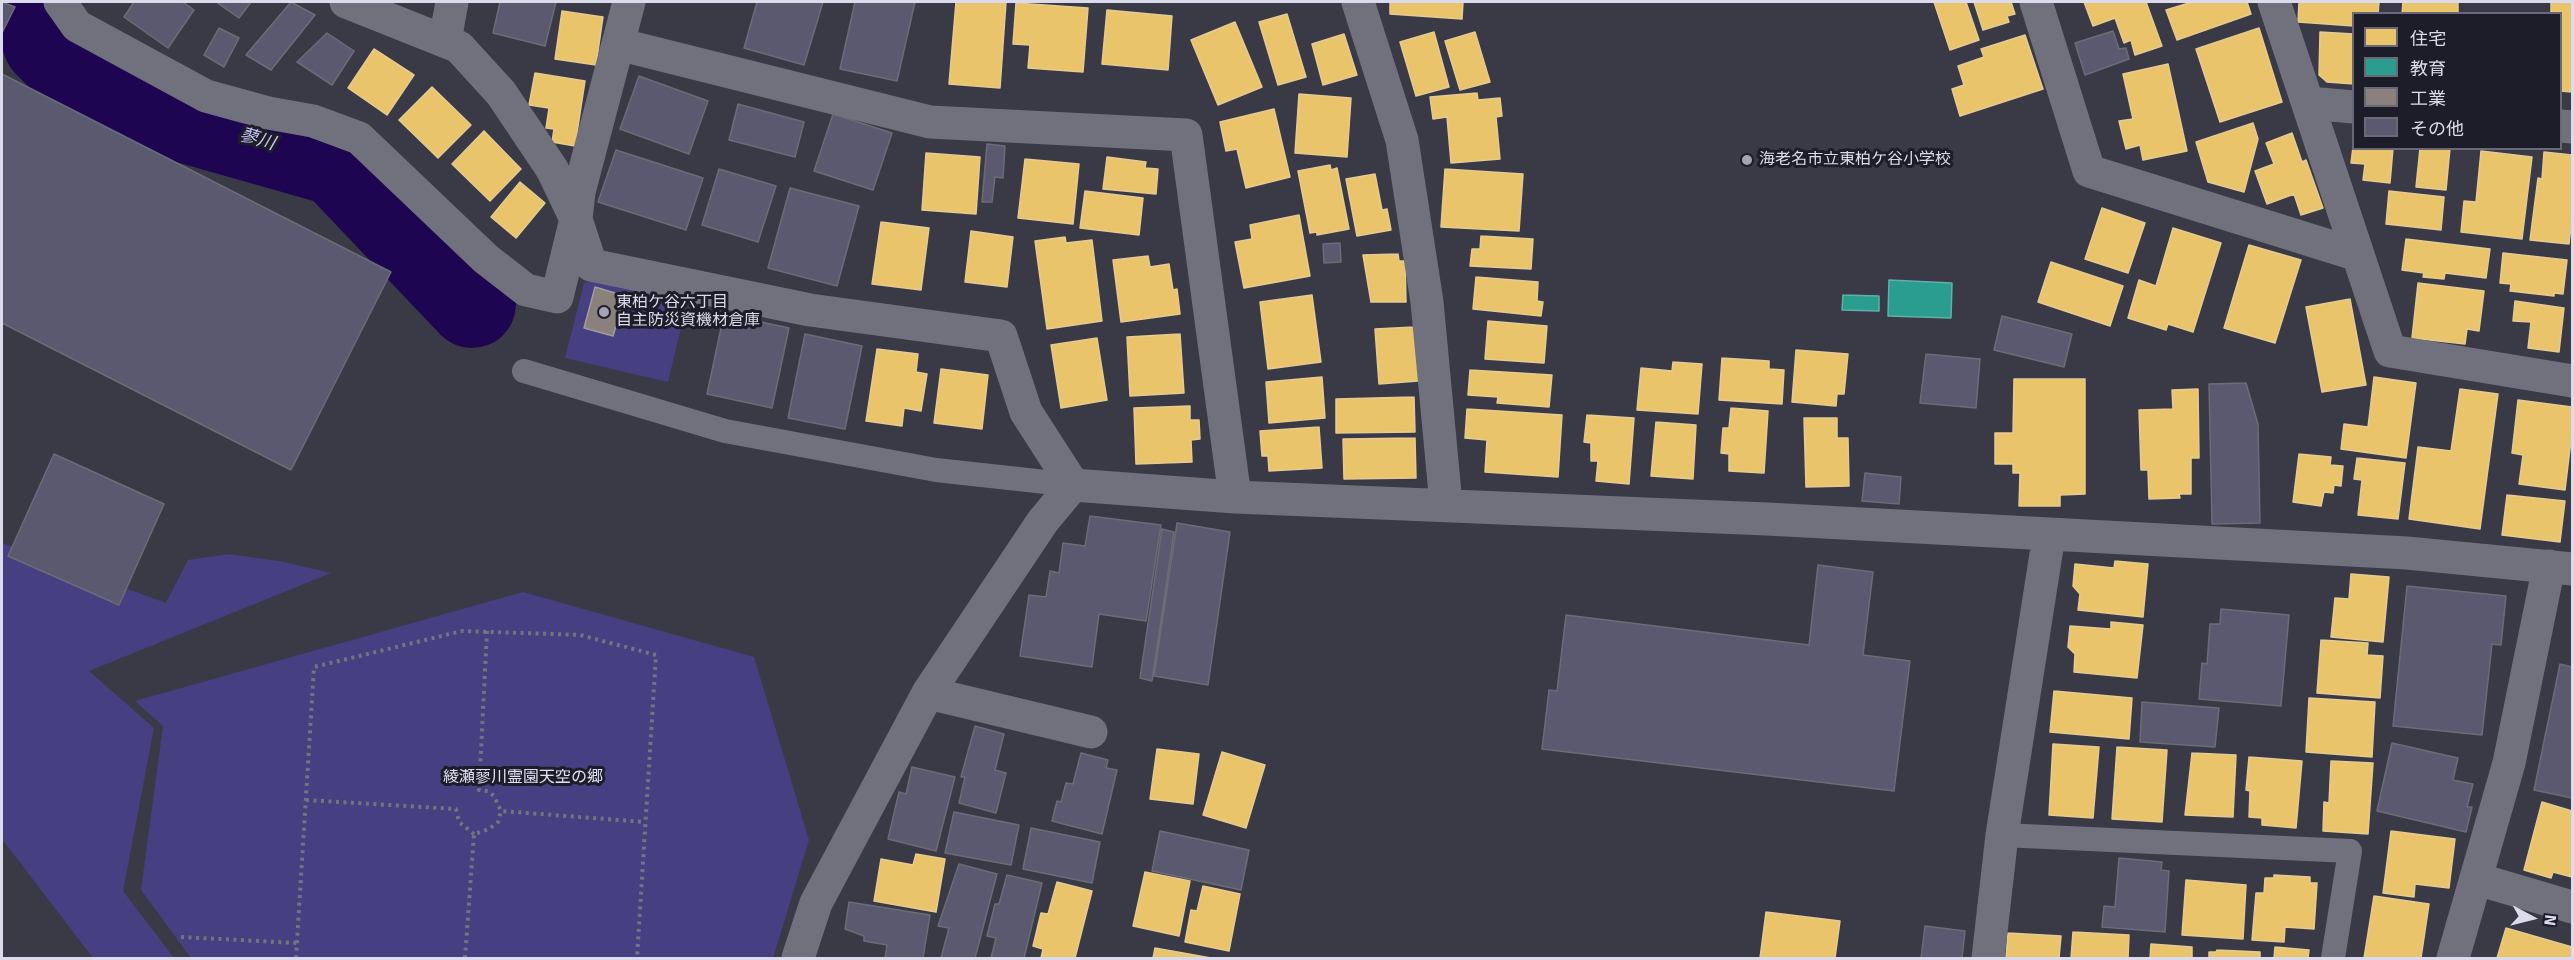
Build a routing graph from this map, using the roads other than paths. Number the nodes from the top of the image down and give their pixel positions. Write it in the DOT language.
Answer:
graph roads {
  1 [pos="60,2"];
  2 [pos="346,2"];
  3 [pos="452,2"];
  4 [pos="629,2"];
  5 [pos="1358,2"];
  6 [pos="2036,2"];
  7 [pos="2274,2"];
  8 [pos="445,41"];
  9 [pos="618,44"];
  10 [pos="2308,104"];
  11 [pos="2352,108"];
  12 [pos="576,219"];
  13 [pos="2358,255"];
  14 [pos="524,371"];
  15 [pos="2572,381"];
  16 [pos="1073,485"];
  17 [pos="1235,497"];
  18 [pos="1446,504"];
  19 [pos="2049,535"];
  20 [pos="2561,568"];
  21 [pos="928,693"];
  22 [pos="1090,732"];
  23 [pos="2002,835"];
  24 [pos="2476,879"];
  25 [pos="2572,907"];
  26 [pos="798,958"];
  27 [pos="1988,958"];
  28 [pos="2333,958"];
  29 [pos="2453,958"];
  1 -- 12 [label="street"];
  2 -- 8 [label="street"];
  3 -- 8 [label="street"];
  4 -- 9 [label="street"];
  5 -- 18 [label="street"];
  6 -- 13 [label="street"];
  7 -- 10 [label="street"];
  8 -- 12 [label="street"];
  9 -- 12 [label="street"];
  9 -- 17 [label="street"];
  10 -- 11 [label="street"];
  10 -- 13 [label="street"];
  12 -- 16 [label="street"];
  13 -- 15 [label="street"];
  14 -- 16 [label="lane"];
  16 -- 17 [label="street"];
  16 -- 21 [label="street"];
  17 -- 18 [label="street"];
  18 -- 19 [label="street"];
  19 -- 20 [label="street"];
  19 -- 23 [label="street"];
  20 -- 24 [label="street"];
  21 -- 22 [label="street"];
  21 -- 26 [label="street"];
  23 -- 27 [label="street"];
  23 -- 28 [label="lane"];
  24 -- 25 [label="street"];
  24 -- 29 [label="street"];
}
